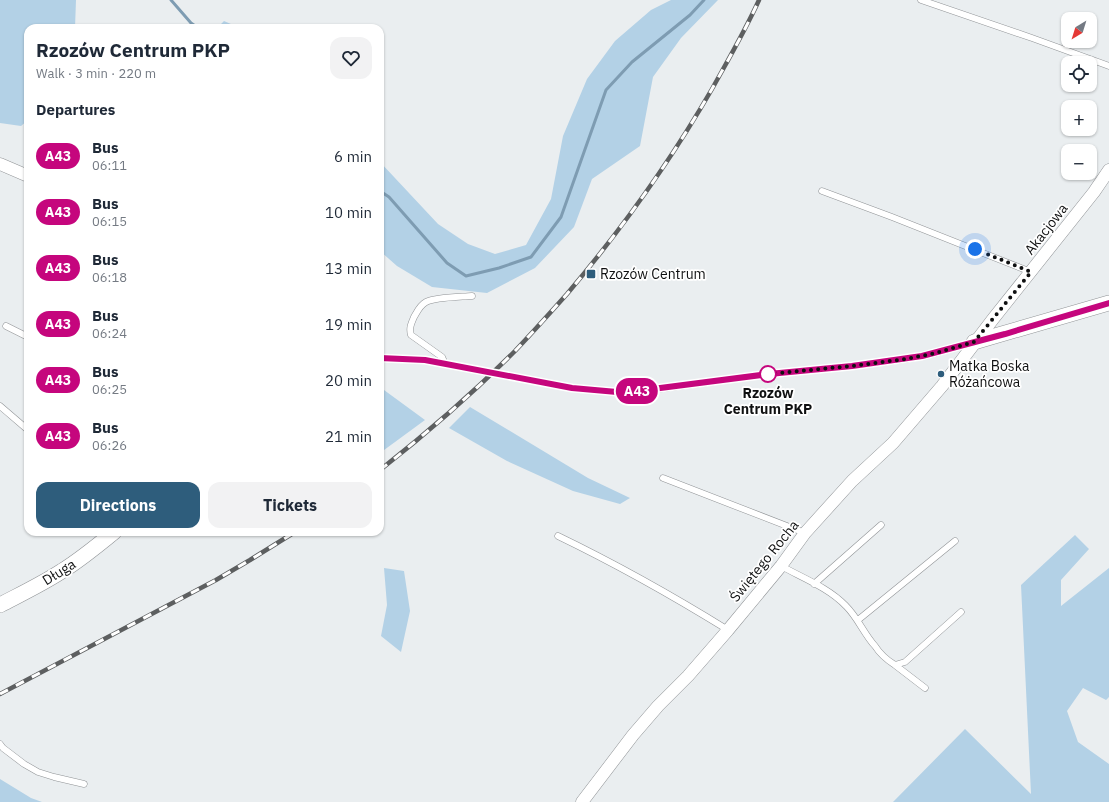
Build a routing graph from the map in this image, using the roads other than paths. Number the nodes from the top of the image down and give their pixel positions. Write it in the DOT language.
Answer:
graph roads {
  1 [pos="921,0"];
  2 [pos="1109,66"];
  3 [pos="0,164"];
  4 [pos="1109,170"];
  5 [pos="24,174"];
  6 [pos="822,191"];
  7 [pos="1031,272"];
  8 [pos="472,296"];
  9 [pos="1109,303"];
  10 [pos="6,326"];
  11 [pos="24,335"];
  12 [pos="974,342"];
  13 [pos="384,358"];
  14 [pos="445,364"];
  15 [pos="0,406"];
  16 [pos="24,427"];
  17 [pos="663,478"];
  18 [pos="881,525"];
  19 [pos="805,533"];
  20 [pos="109,536"];
  21 [pos="558,536"];
  22 [pos="955,541"];
  23 [pos="781,566"];
  24 [pos="814,584"];
  25 [pos="0,605"];
  26 [pos="960,612"];
  27 [pos="858,620"];
  28 [pos="728,630"];
  29 [pos="895,665"];
  30 [pos="925,688"];
  31 [pos="0,744"];
  32 [pos="84,784"];
  33 [pos="582,802"];
  1 -- 2 [label="lane"];
  3 -- 5 [label="street"];
  4 -- 7 [label="street, Akacjowa"];
  6 -- 7 [label="lane"];
  7 -- 12 [label="street, Akacjowa"];
  8 -- 14 [label="lane"];
  9 -- 12 [label="street"];
  10 -- 11 [label="lane"];
  12 -- 14 [label="lane"];
  12 -- 19 [label="street, Świętego Rocha"];
  13 -- 14 [label="lane"];
  15 -- 16 [label="lane"];
  17 -- 19 [label="lane"];
  18 -- 24 [label="lane"];
  19 -- 23 [label="street, Świętego Rocha"];
  20 -- 25 [label="street, Długa"];
  21 -- 28 [label="lane"];
  22 -- 27 [label="lane"];
  23 -- 24 [label="lane"];
  23 -- 28 [label="street, Świętego Rocha"];
  24 -- 27 [label="lane"];
  26 -- 29 [label="lane"];
  27 -- 29 [label="lane"];
  28 -- 33 [label="street, Świętego Rocha"];
  29 -- 30 [label="lane"];
  31 -- 32 [label="lane"];
}
